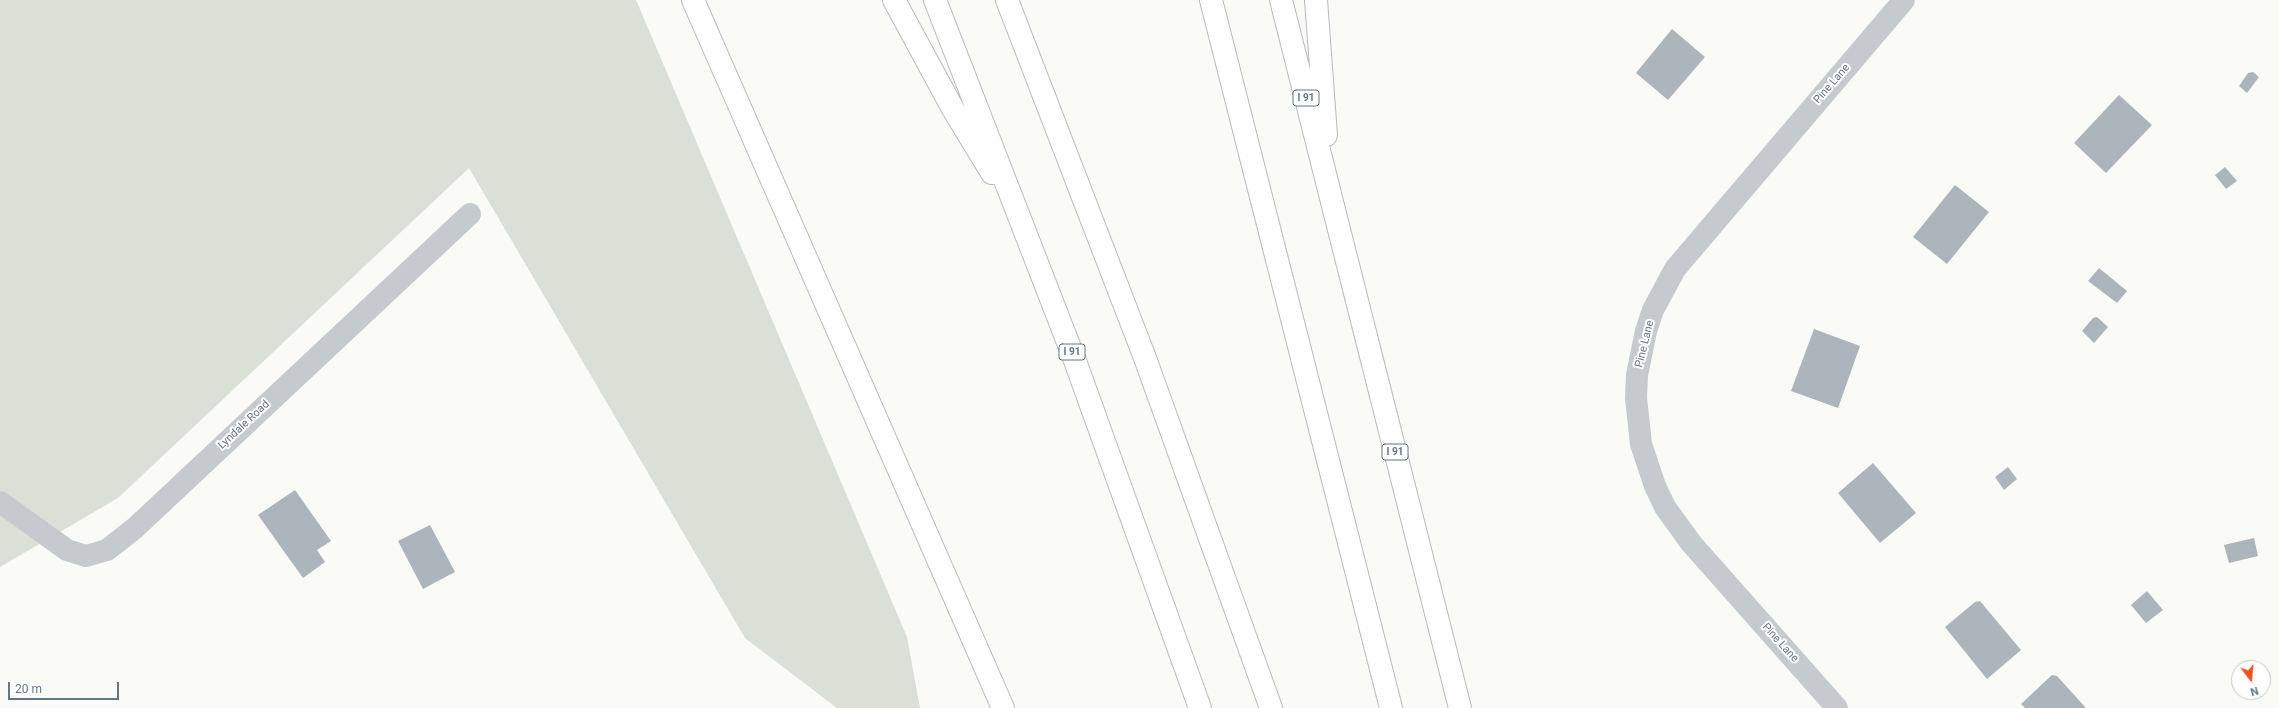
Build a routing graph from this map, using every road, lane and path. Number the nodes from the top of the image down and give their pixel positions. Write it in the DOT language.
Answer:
graph roads {
  1 [pos="693,0"];
  2 [pos="894,0"];
  3 [pos="935,0"];
  4 [pos="1007,0"];
  5 [pos="1211,0"];
  6 [pos="1281,0"];
  7 [pos="1316,0"];
  8 [pos="1904,0"];
  9 [pos="1331,196"];
  10 [pos="470,214"];
  11 [pos="1022,223"];
  12 [pos="0,502"];
  13 [pos="1003,708"];
  14 [pos="1200,708"];
  15 [pos="1271,708"];
  16 [pos="1391,708"];
  17 [pos="1460,708"];
  18 [pos="1837,708"];
  1 -- 13 [label="highway"];
  2 -- 11 [label="highway"];
  3 -- 11 [label="highway, I 91"];
  4 -- 15 [label="highway"];
  5 -- 16 [label="highway"];
  6 -- 9 [label="highway, I 91"];
  7 -- 9 [label="highway"];
  8 -- 18 [label="street, Pine Lane"];
  9 -- 17 [label="highway, I 91"];
  10 -- 12 [label="street, Lyndale Road"];
  11 -- 14 [label="highway, I 91"];
}
